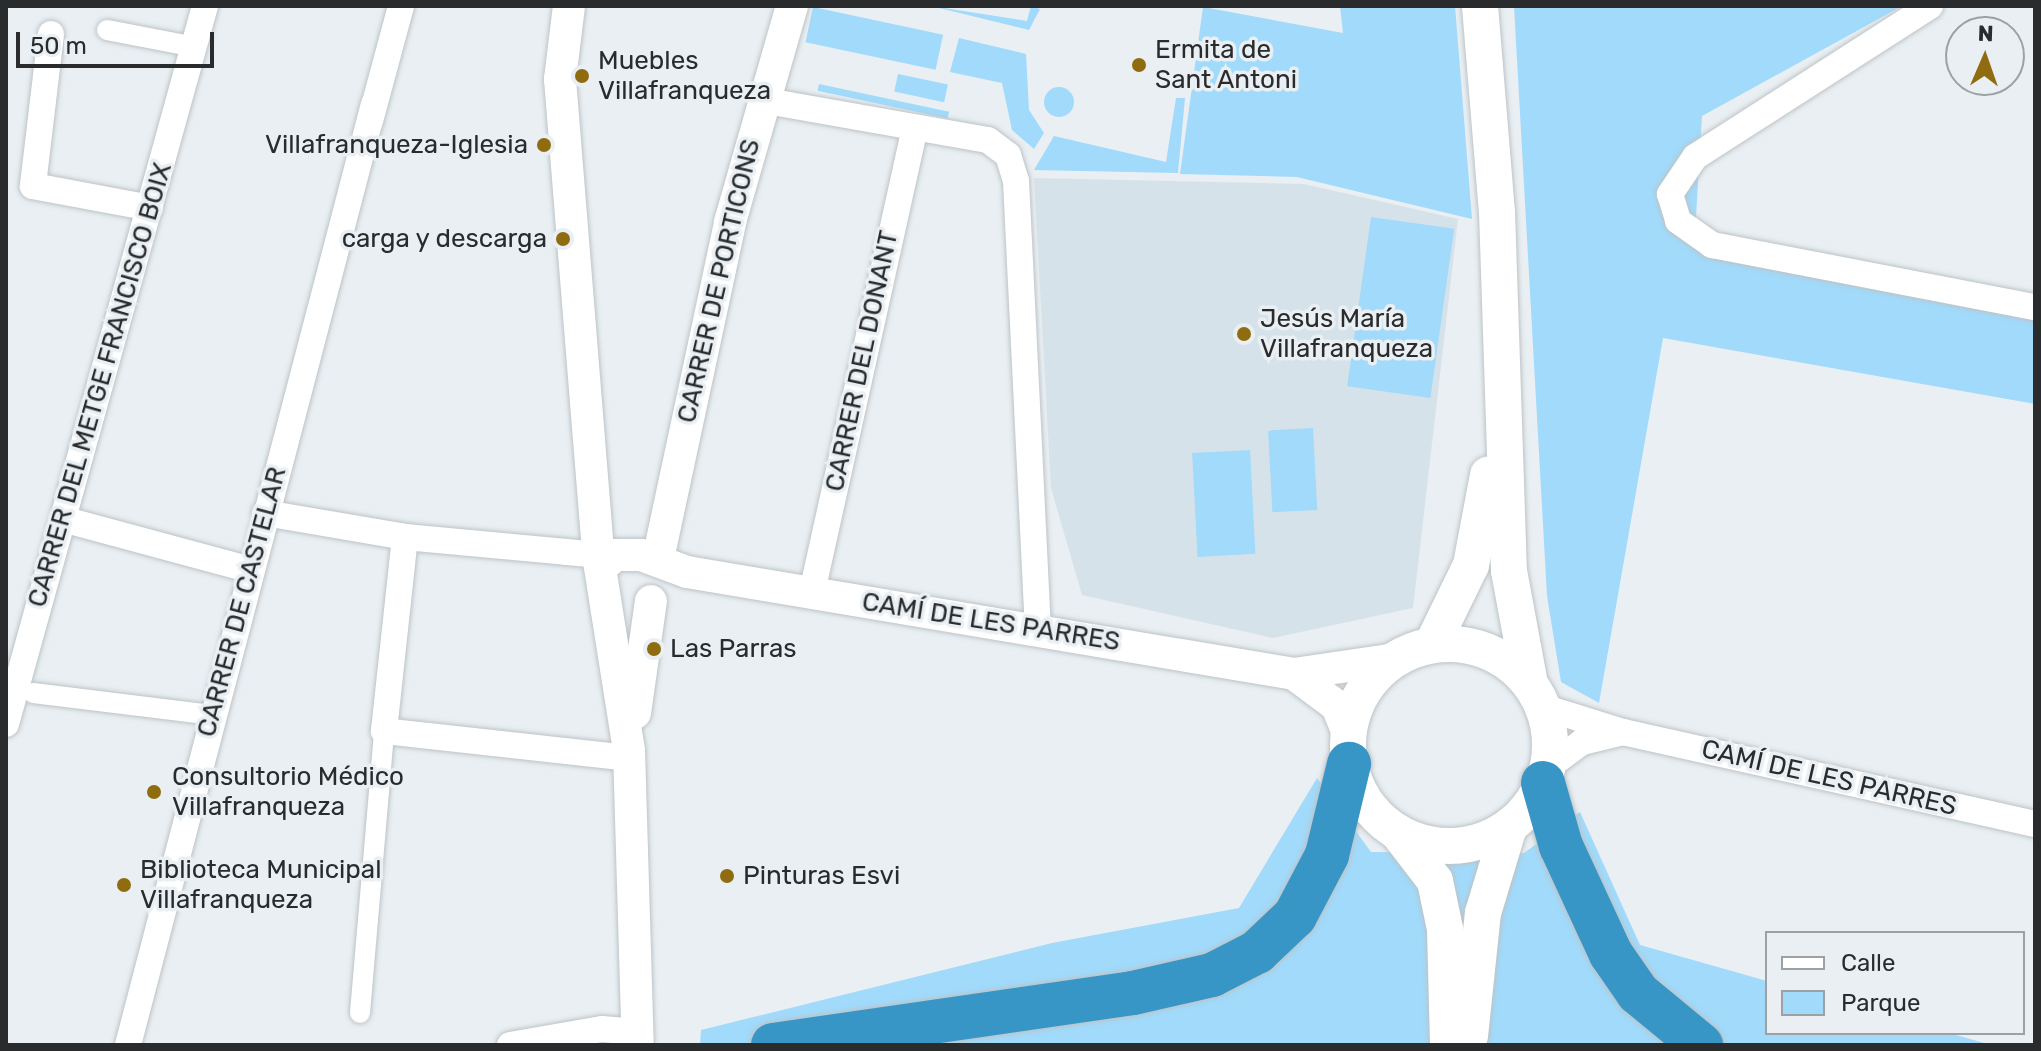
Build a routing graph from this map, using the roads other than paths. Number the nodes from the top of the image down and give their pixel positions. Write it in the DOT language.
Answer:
graph roads {
  1 [pos="205,6"];
  2 [pos="401,6"];
  3 [pos="569,6"];
  4 [pos="792,6"];
  5 [pos="1480,6"];
  6 [pos="1930,6"];
  7 [pos="107,30"];
  8 [pos="51,34"];
  9 [pos="195,47"];
  10 [pos="761,100"];
  11 [pos="914,131"];
  12 [pos="150,208"];
  13 [pos="2035,307"];
  14 [pos="1501,407"];
  15 [pos="265,513"];
  16 [pos="66,520"];
  17 [pos="405,537"];
  18 [pos="599,561"];
  19 [pos="248,569"];
  20 [pos="665,578"];
  21 [pos="812,592"];
  22 [pos="610,598"];
  23 [pos="1038,630"];
  24 [pos="1432,645"];
  25 [pos="1396,659"];
  26 [pos="14,663"];
  27 [pos="1294,674"];
  28 [pos="33,693"];
  29 [pos="1536,696"];
  30 [pos="212,715"];
  31 [pos="6,724"];
  32 [pos="384,731"];
  33 [pos="1623,732"];
  34 [pos="1348,749"];
  35 [pos="629,754"];
  36 [pos="1545,775"];
  37 [pos="2035,824"];
  38 [pos="1509,827"];
  39 [pos="1399,834"];
  40 [pos="360,1013"];
  41 [pos="638,1039"];
  42 [pos="128,1045"];
  43 [pos="510,1045"];
  44 [pos="773,1045"];
  45 [pos="1448,1045"];
  46 [pos="1468,1045"];
  47 [pos="1701,1045"];
  1 -- 9 [label="street, CARRER DEL METGE FRANCISCO BOIX"];
  2 -- 15 [label="street, CARRER DE CASTELAR"];
  3 -- 18 [label="street"];
  4 -- 10 [label="street, CARRER DE PORTICONS"];
  5 -- 14 [label="main road"];
  6 -- 13 [label="street"];
  7 -- 9 [label="street"];
  8 -- 12 [label="street"];
  9 -- 12 [label="street, CARRER DEL METGE FRANCISCO BOIX"];
  10 -- 11 [label="street"];
  10 -- 20 [label="street, CARRER DE PORTICONS"];
  11 -- 21 [label="street, CARRER DEL DONANT"];
  11 -- 23 [label="street"];
  12 -- 16 [label="street, CARRER DEL METGE FRANCISCO BOIX"];
  14 -- 24 [label="main road"];
  14 -- 29 [label="main road"];
  15 -- 17 [label="street"];
  15 -- 19 [label="street, CARRER DE CASTELAR"];
  16 -- 19 [label="street"];
  16 -- 26 [label="street, CARRER DEL METGE FRANCISCO BOIX"];
  17 -- 18 [label="street"];
  17 -- 32 [label="street"];
  18 -- 20 [label="street"];
  18 -- 22 [label="street"];
  19 -- 30 [label="street, CARRER DE CASTELAR"];
  20 -- 21 [label="street, CAMÍ DE LES PARRES"];
  20 -- 22 [label="street"];
  20 -- 35 [label="street, CARRER DE PORTICONS"];
  21 -- 23 [label="street, CAMÍ DE LES PARRES"];
  22 -- 35 [label="street"];
  23 -- 27 [label="street, CAMÍ DE LES PARRES"];
  24 -- 25 [label="main road"];
  24 -- 29 [label="main road"];
  25 -- 27 [label="street, CAMÍ DE LES PARRES"];
  25 -- 34 [label="main road"];
  26 -- 31 [label="street, CARRER DEL METGE FRANCISCO BOIX"];
  27 -- 34 [label="street, CAMÍ DE LES PARRES"];
  28 -- 30 [label="street"];
  29 -- 33 [label="street, CAMÍ DE LES PARRES"];
  29 -- 36 [label="main road"];
  30 -- 42 [label="street, CARRER DE CASTELAR"];
  32 -- 35 [label="street"];
  32 -- 40 [label="street"];
  33 -- 36 [label="street, CAMÍ DE LES PARRES"];
  33 -- 37 [label="street, CAMÍ DE LES PARRES"];
  34 -- 39 [label="main road"];
  34 -- 44 [label="highway"];
  35 -- 41 [label="street"];
  36 -- 38 [label="main road"];
  36 -- 47 [label="highway"];
  38 -- 39 [label="main road"];
  38 -- 46 [label="main road"];
  39 -- 45 [label="main road"];
  41 -- 43 [label="street"];
}
